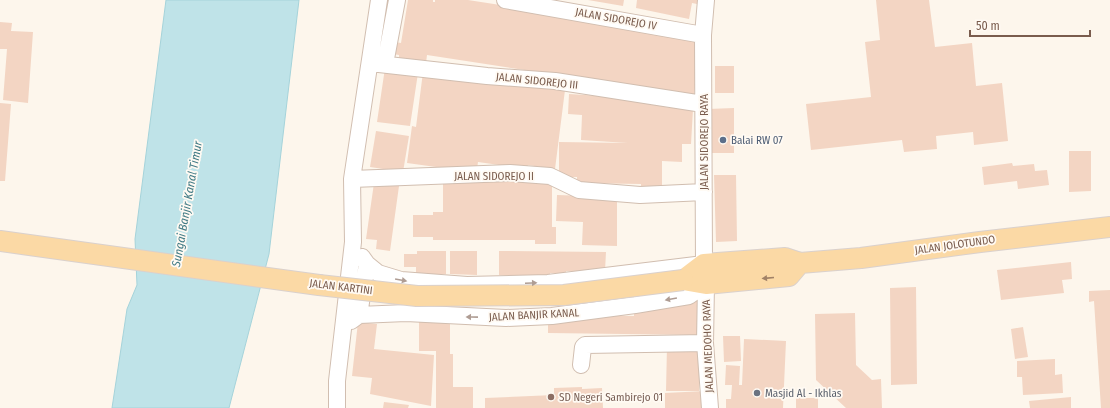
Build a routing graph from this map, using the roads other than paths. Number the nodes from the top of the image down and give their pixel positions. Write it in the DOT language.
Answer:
graph roads {
  1 [pos="378,0"];
  2 [pos="397,0"];
  3 [pos="505,0"];
  4 [pos="706,0"];
  5 [pos="703,35"];
  6 [pos="377,63"];
  7 [pos="703,104"];
  8 [pos="352,180"];
  9 [pos="704,192"];
  10 [pos="1110,227"];
  11 [pos="0,241"];
  12 [pos="354,242"];
  13 [pos="800,263"];
  14 [pos="366,264"];
  15 [pos="704,264"];
  16 [pos="683,280"];
  17 [pos="706,284"];
  18 [pos="358,315"];
  19 [pos="342,328"];
  20 [pos="706,343"];
  21 [pos="581,364"];
  22 [pos="337,408"];
  23 [pos="710,408"];
  1 -- 6 [label="street"];
  2 -- 6 [label="street"];
  3 -- 5 [label="street, JALAN SIDOREJO IV"];
  4 -- 5 [label="street, JALAN SIDOREJO RAYA"];
  5 -- 7 [label="street, JALAN SIDOREJO RAYA"];
  6 -- 7 [label="street, JALAN SIDOREJO III"];
  6 -- 8 [label="street"];
  7 -- 9 [label="street, JALAN SIDOREJO RAYA"];
  8 -- 9 [label="street, JALAN SIDOREJO II"];
  8 -- 12 [label="street"];
  9 -- 15 [label="street, JALAN SIDOREJO RAYA"];
  10 -- 13 [label="main road, JALAN JOLOTUNDO"];
  11 -- 16 [label="main road, JALAN KARTINI, bridge"];
  12 -- 14 [label="street"];
  12 -- 19 [label="street"];
  13 -- 15 [label="main road, JALAN JOLOTUNDO"];
  13 -- 17 [label="main road, one-way"];
  14 -- 15 [label="street, one-way"];
  14 -- 18 [label="street"];
  15 -- 16 [label="main road"];
  15 -- 17 [label="street, JALAN SIDOREJO RAYA"];
  16 -- 17 [label="main road"];
  17 -- 18 [label="street, JALAN BANJIR KANAL, one-way"];
  17 -- 20 [label="street, JALAN MEDOHO RAYA"];
  18 -- 19 [label="street"];
  19 -- 22 [label="street"];
  20 -- 21 [label="street"];
  20 -- 23 [label="street, JALAN MEDOHO RAYA"];
}
